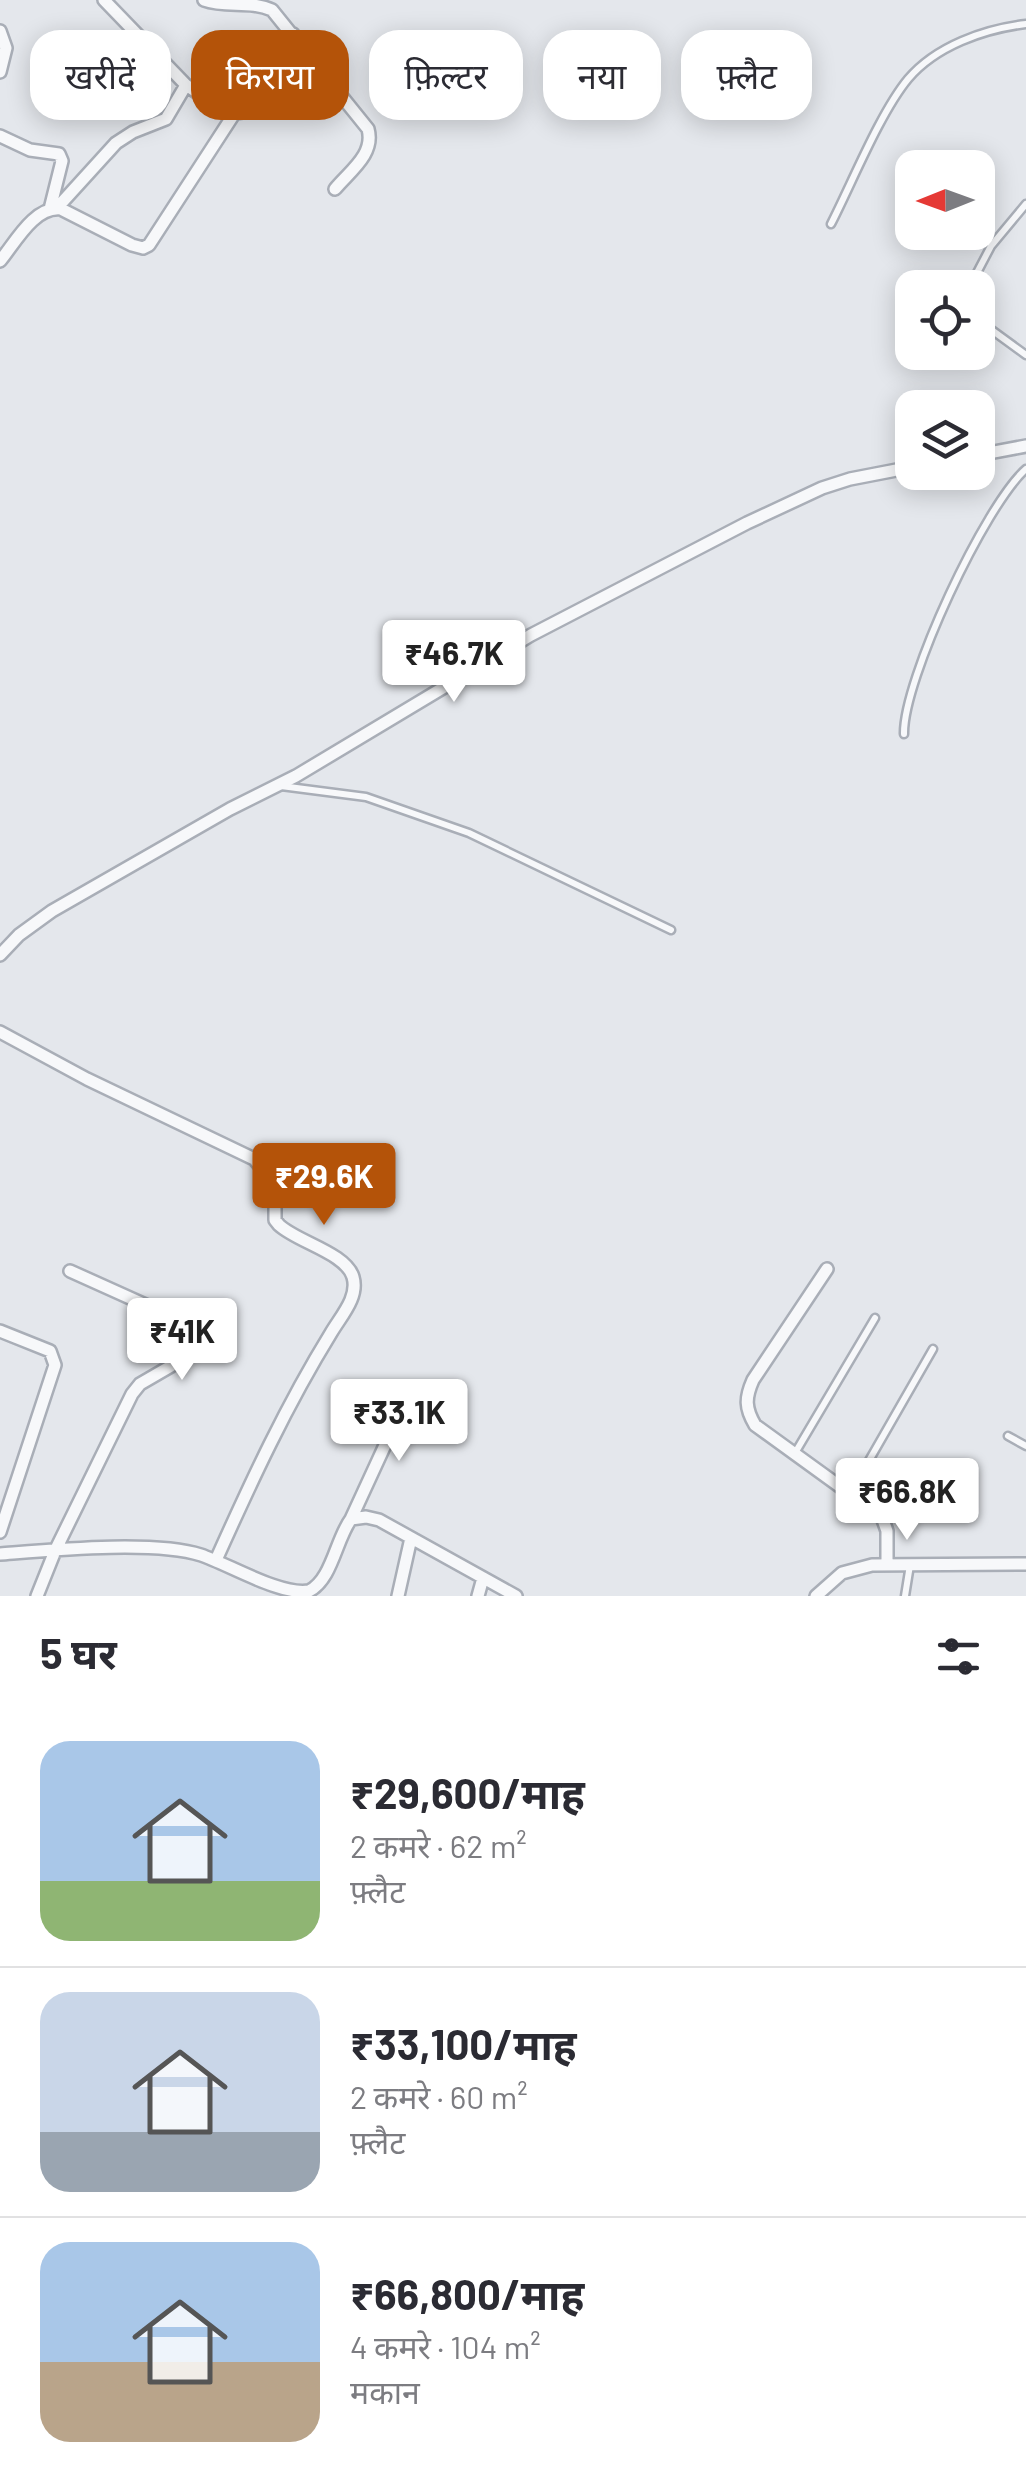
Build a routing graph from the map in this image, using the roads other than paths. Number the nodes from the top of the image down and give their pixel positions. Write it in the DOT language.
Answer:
graph roads {
  1 [pos="104,0"];
  2 [pos="204,0"];
  3 [pos="1026,24"];
  4 [pos="290,30"];
  5 [pos="0,31"];
  6 [pos="0,72"];
  7 [pos="186,85"];
  8 [pos="191,88"];
  9 [pos="349,105"];
  10 [pos="230,120"];
  11 [pos="0,136"];
  12 [pos="334,189"];
  13 [pos="1026,204"];
  14 [pos="53,209"];
  15 [pos="832,224"];
  16 [pos="0,261"];
  17 [pos="978,270"];
  18 [pos="995,332"];
  19 [pos="1026,355"];
  20 [pos="1026,446"];
  21 [pos="995,452"];
  22 [pos="1026,469"];
  23 [pos="895,471"];
  24 [pos="904,734"];
  25 [pos="276,786"];
  26 [pos="671,930"];
  27 [pos="0,955"];
  28 [pos="0,1032"];
  29 [pos="70,1270"];
  30 [pos="828,1270"];
  31 [pos="875,1318"];
  32 [pos="0,1331"];
  33 [pos="933,1348"];
  34 [pos="409,1392"];
  35 [pos="1008,1436"];
  36 [pos="1026,1446"];
  37 [pos="795,1452"];
  38 [pos="850,1492"];
  39 [pos="352,1519"];
  40 [pos="0,1532"];
  41 [pos="412,1538"];
  42 [pos="55,1551"];
  43 [pos="0,1554"];
  44 [pos="216,1560"];
  45 [pos="887,1563"];
  46 [pos="910,1564"];
  47 [pos="1026,1564"];
  48 [pos="483,1578"];
  49 [pos="276,1593"];
  50 [pos="37,1596"];
  51 [pos="398,1596"];
  52 [pos="478,1596"];
  53 [pos="516,1596"];
  54 [pos="816,1596"];
  55 [pos="905,1596"];
  1 -- 7 [label="street"];
  2 -- 4 [label="street"];
  3 -- 15 [label="lane"];
  5 -- 6 [label="street"];
  7 -- 8 [label="street"];
  7 -- 14 [label="street"];
  9 -- 12 [label="street"];
  10 -- 14 [label="street"];
  11 -- 14 [label="street"];
  13 -- 17 [label="lane"];
  14 -- 16 [label="street"];
  18 -- 19 [label="lane"];
  20 -- 21 [label="street"];
  22 -- 24 [label="lane"];
  23 -- 25 [label="street"];
  25 -- 26 [label="lane"];
  25 -- 27 [label="street"];
  28 -- 44 [label="street"];
  29 -- 42 [label="street"];
  30 -- 37 [label="street"];
  31 -- 37 [label="lane"];
  32 -- 40 [label="street"];
  33 -- 38 [label="lane"];
  34 -- 39 [label="street"];
  35 -- 36 [label="lane"];
  37 -- 38 [label="street"];
  38 -- 45 [label="street"];
  39 -- 41 [label="street"];
  39 -- 49 [label="street"];
  41 -- 48 [label="street"];
  41 -- 51 [label="street"];
  42 -- 43 [label="street"];
  42 -- 44 [label="street"];
  42 -- 50 [label="street"];
  44 -- 49 [label="street"];
  45 -- 46 [label="street"];
  45 -- 54 [label="street"];
  46 -- 47 [label="street"];
  46 -- 55 [label="lane"];
  48 -- 52 [label="street"];
  48 -- 53 [label="street"];
}
